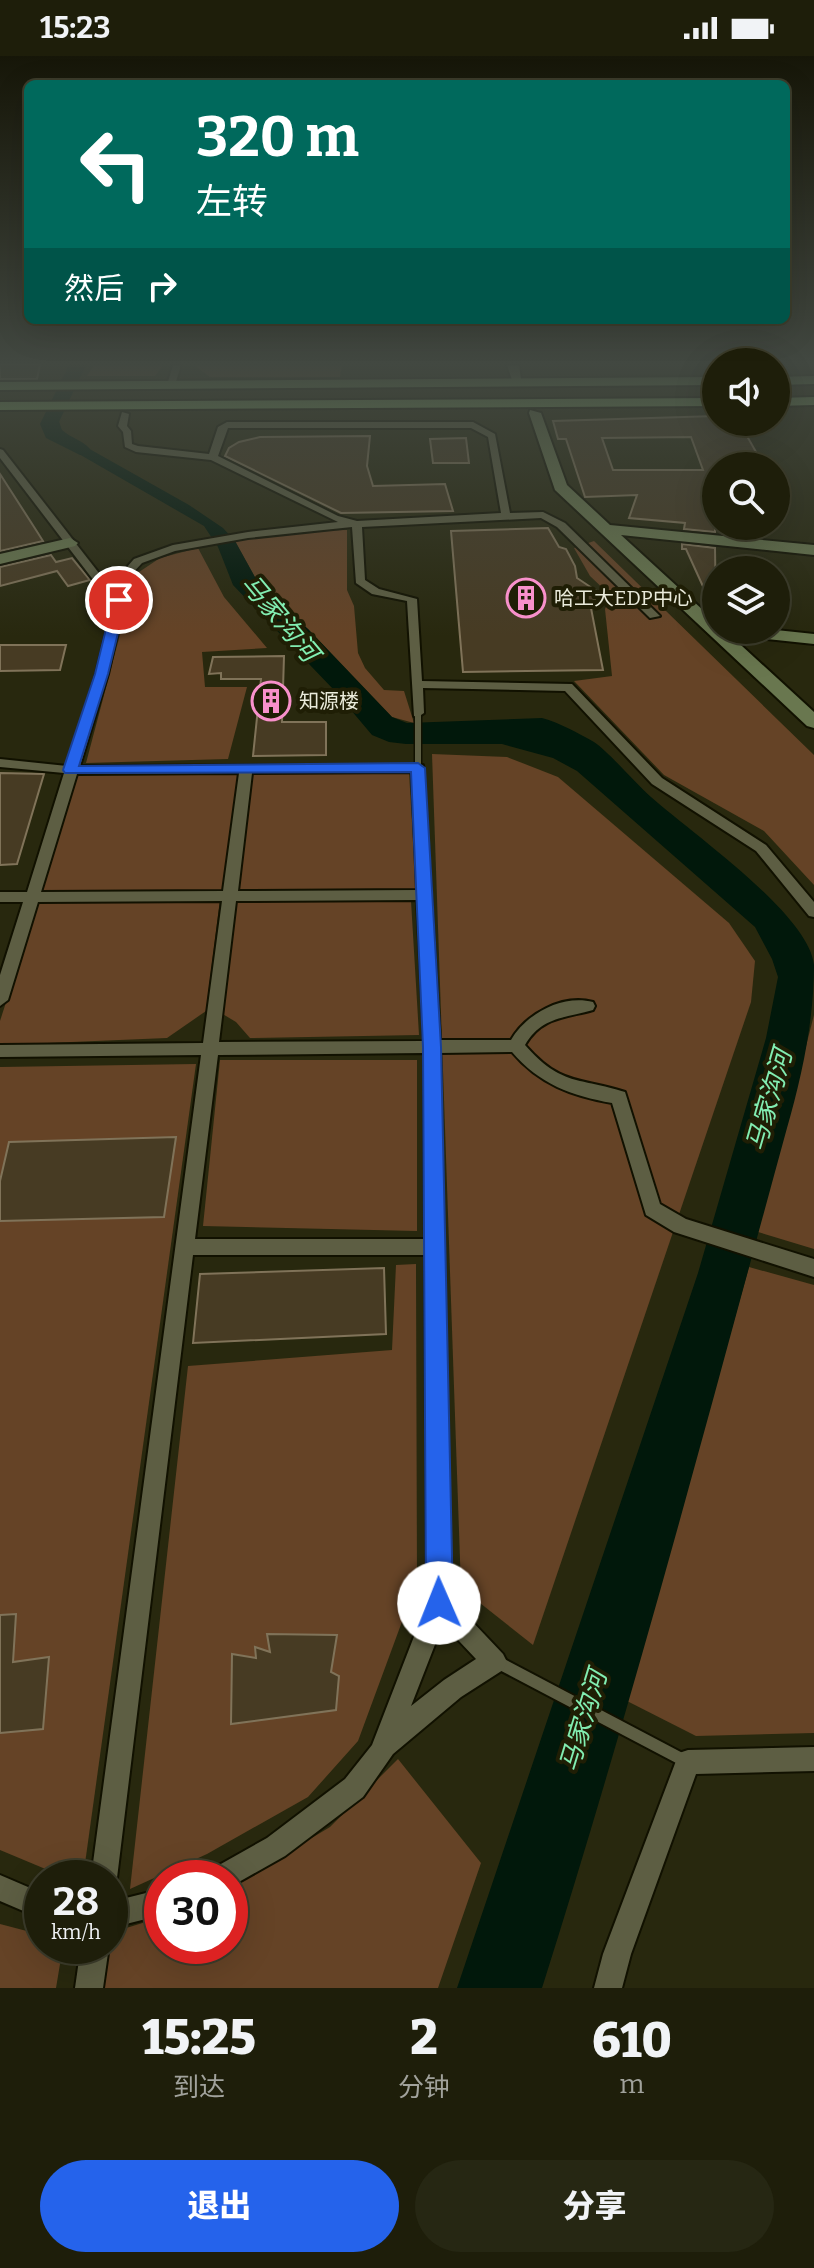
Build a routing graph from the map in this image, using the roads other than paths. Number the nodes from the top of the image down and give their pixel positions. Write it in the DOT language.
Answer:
graph roads {
  1 [pos="2,455"];
  2 [pos="195,455"];
  3 [pos="495,455"];
  4 [pos="551,455"];
  5 [pos="213,457"];
  6 [pos="506,516"];
  7 [pos="357,524"];
  8 [pos="609,529"];
  9 [pos="70,543"];
  10 [pos="814,550"];
  11 [pos="0,559"];
  12 [pos="105,588"];
  13 [pos="702,612"];
  14 [pos="654,616"];
  15 [pos="790,636"];
  16 [pos="814,639"];
  17 [pos="736,644"];
  18 [pos="737,644"];
  19 [pos="418,684"];
  20 [pos="418,713"];
  21 [pos="814,714"];
  22 [pos="814,722"];
  23 [pos="0,763"];
  24 [pos="418,768"];
  25 [pos="246,769"];
  26 [pos="70,770"];
  27 [pos="229,894"];
  28 [pos="424,895"];
  29 [pos="32,896"];
  30 [pos="0,897"];
  31 [pos="814,912"];
  32 [pos="0,1000"];
  33 [pos="587,1006"];
  34 [pos="516,1046"];
  35 [pos="432,1047"];
  36 [pos="209,1049"];
  37 [pos="0,1051"];
  38 [pos="184,1247"];
  39 [pos="435,1247"];
  40 [pos="814,1268"];
  41 [pos="439,1603"];
  42 [pos="495,1662"];
  43 [pos="381,1753"];
  44 [pos="814,1759"];
  45 [pos="688,1762"];
  46 [pos="106,1860"];
  47 [pos="248,1861"];
  48 [pos="0,1888"];
  49 [pos="24,1898"];
  50 [pos="92,1964"];
  51 [pos="89,1988"];
  52 [pos="608,1988"];
  1 -- 9 [label="street"];
  2 -- 5 [label="street"];
  3 -- 6 [label="street"];
  4 -- 8 [label="main road"];
  5 -- 7 [label="street"];
  6 -- 7 [label="street"];
  6 -- 14 [label="street"];
  7 -- 19 [label="street"];
  7 -- 26 [label="street"];
  8 -- 10 [label="main road"];
  8 -- 13 [label="main road"];
  9 -- 11 [label="main road"];
  9 -- 12 [label="street"];
  15 -- 16 [label="main road"];
  17 -- 22 [label="main road"];
  18 -- 21 [label="main road"];
  19 -- 20 [label="street"];
  19 -- 31 [label="street"];
  20 -- 24 [label="lane"];
  23 -- 26 [label="street"];
  24 -- 25 [label="street"];
  24 -- 28 [label="street"];
  25 -- 26 [label="street"];
  25 -- 27 [label="street"];
  26 -- 29 [label="street"];
  27 -- 28 [label="street"];
  27 -- 29 [label="street"];
  27 -- 36 [label="street"];
  28 -- 35 [label="street"];
  29 -- 30 [label="street"];
  29 -- 32 [label="street"];
  33 -- 34 [label="street"];
  34 -- 35 [label="street"];
  34 -- 40 [label="street"];
  35 -- 36 [label="street"];
  35 -- 39 [label="street"];
  36 -- 37 [label="street"];
  36 -- 38 [label="street"];
  38 -- 39 [label="street"];
  38 -- 46 [label="street"];
  39 -- 41 [label="street"];
  41 -- 42 [label="street"];
  41 -- 43 [label="street"];
  42 -- 43 [label="street"];
  42 -- 45 [label="lane"];
  43 -- 47 [label="street"];
  44 -- 45 [label="street"];
  45 -- 52 [label="street"];
  48 -- 49 [label="street"];
  50 -- 51 [label="street"];
}
